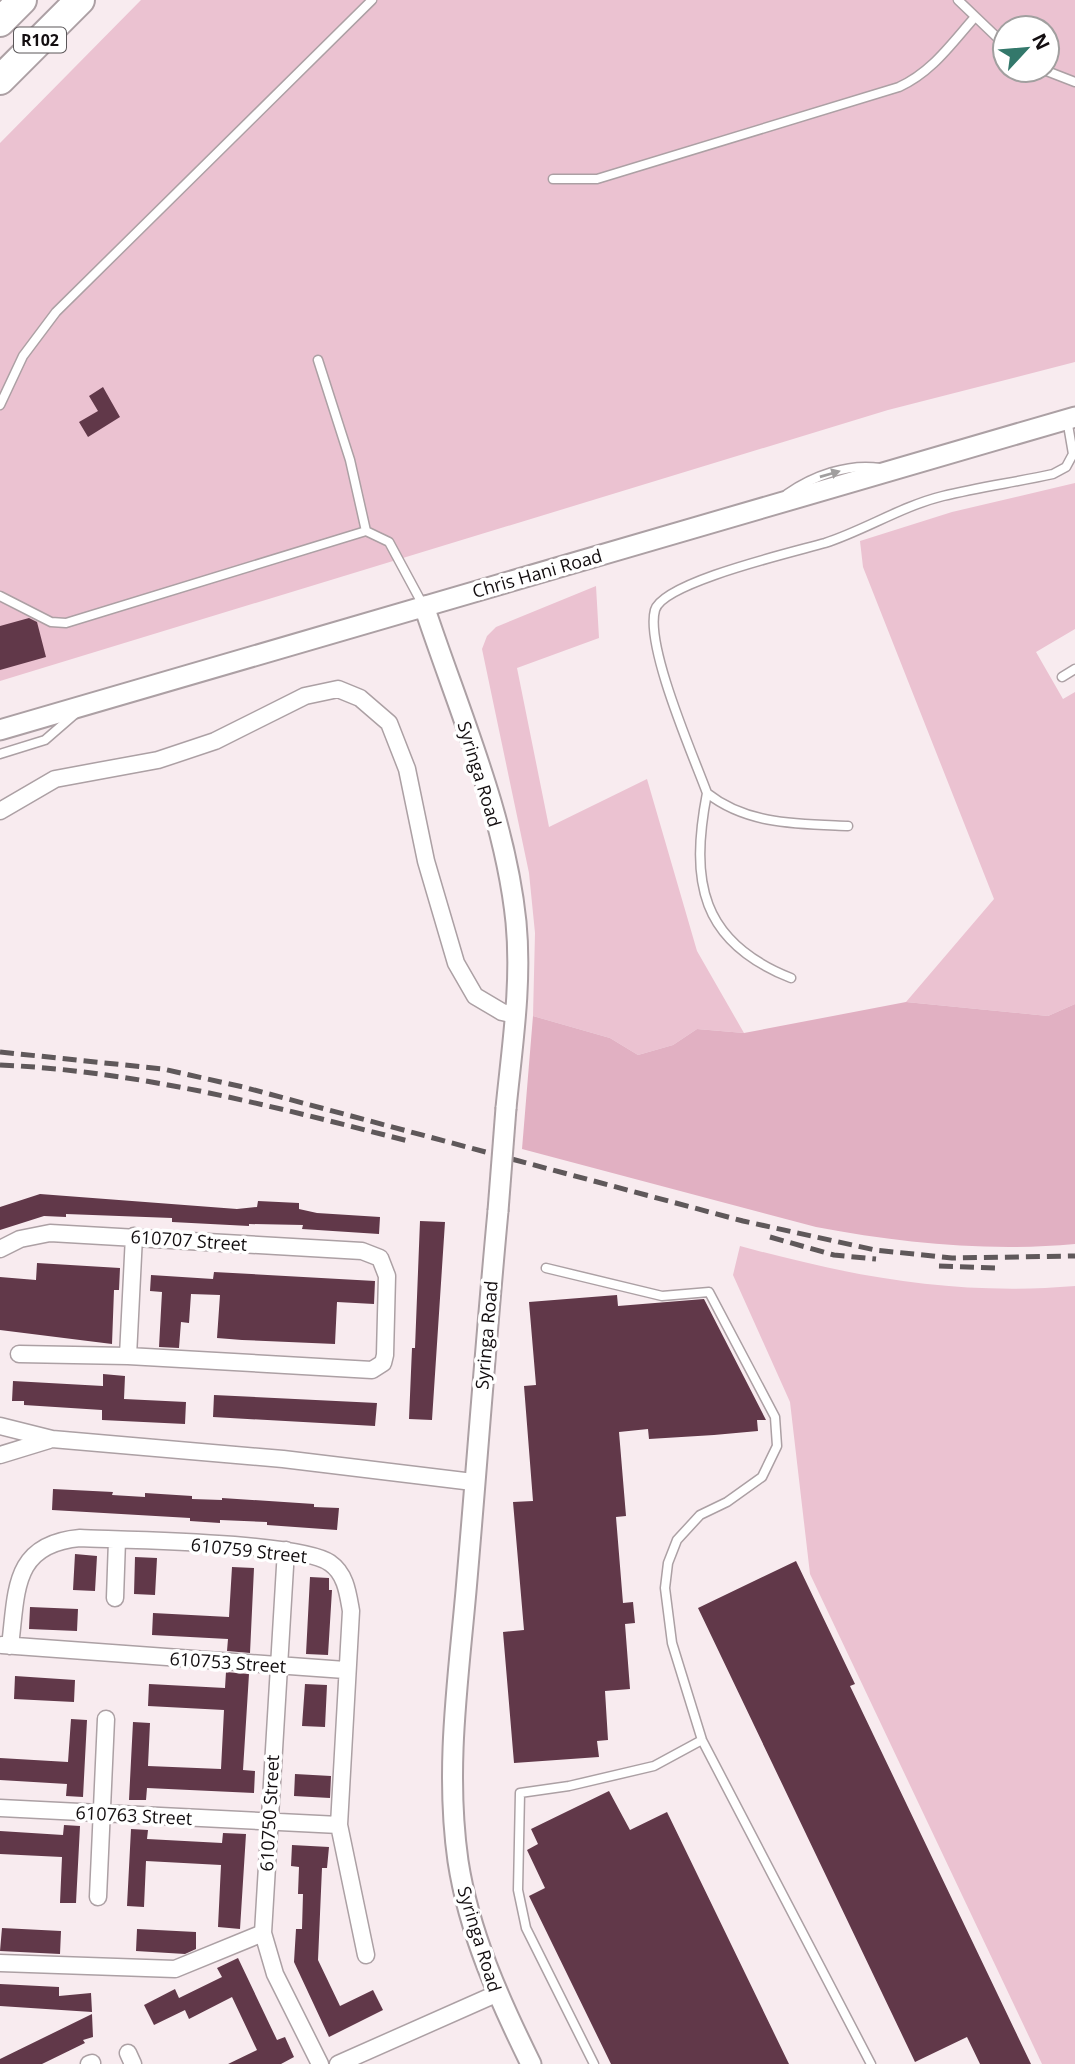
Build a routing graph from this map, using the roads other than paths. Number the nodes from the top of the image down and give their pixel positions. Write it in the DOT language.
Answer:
graph roads {
  1 [pos="22,0"];
  2 [pos="80,0"];
  3 [pos="372,0"];
  4 [pos="958,0"];
  5 [pos="975,17"];
  6 [pos="0,23"];
  7 [pos="991,32"];
  8 [pos="0,80"];
  9 [pos="552,179"];
  10 [pos="318,360"];
  11 [pos="0,405"];
  12 [pos="1071,418"];
  13 [pos="366,531"];
  14 [pos="0,596"];
  15 [pos="424,606"];
  16 [pos="1075,669"];
  17 [pos="1062,677"];
  18 [pos="82,707"];
  19 [pos="0,730"];
  20 [pos="0,754"];
  21 [pos="707,793"];
  22 [pos="0,811"];
  23 [pos="848,826"];
  24 [pos="791,978"];
  25 [pos="516,1016"];
  26 [pos="134,1236"];
  27 [pos="0,1249"];
  28 [pos="546,1268"];
  29 [pos="19,1354"];
  30 [pos="128,1356"];
  31 [pos="0,1426"];
  32 [pos="51,1439"];
  33 [pos="0,1455"];
  34 [pos="473,1482"];
  35 [pos="117,1540"];
  36 [pos="286,1550"];
  37 [pos="115,1598"];
  38 [pos="5,1646"];
  39 [pos="278,1666"];
  40 [pos="345,1670"];
  41 [pos="106,1719"];
  42 [pos="702,1740"];
  43 [pos="0,1808"];
  44 [pos="101,1813"];
  45 [pos="269,1822"];
  46 [pos="339,1825"];
  47 [pos="98,1897"];
  48 [pos="263,1933"];
  49 [pos="366,1955"];
  50 [pos="0,1962"];
  51 [pos="496,1994"];
  52 [pos="320,2064"];
  53 [pos="338,2064"];
  54 [pos="531,2064"];
  55 [pos="594,2064"];
  56 [pos="871,2064"];
  1 -- 6 [label="highway, R102"];
  2 -- 8 [label="highway, R102"];
  3 -- 11 [label="lane"];
  4 -- 5 [label="lane"];
  5 -- 7 [label="lane"];
  5 -- 9 [label="lane"];
  10 -- 13 [label="lane"];
  12 -- 15 [label="street, Chris Hani Road"];
  12 -- 21 [label="lane"];
  13 -- 14 [label="lane"];
  13 -- 15 [label="lane"];
  15 -- 18 [label="street, Chris Hani Road"];
  15 -- 25 [label="street, Syringa Road"];
  16 -- 17 [label="lane"];
  18 -- 19 [label="street, Chris Hani Road"];
  18 -- 20 [label="lane"];
  21 -- 23 [label="lane"];
  21 -- 24 [label="lane"];
  22 -- 25 [label="street"];
  25 -- 34 [label="street, Syringa Road, bridge"];
  26 -- 27 [label="street, 610707 Street"];
  26 -- 30 [label="street"];
  26 -- 30 [label="street, 610707 Street"];
  28 -- 42 [label="lane"];
  29 -- 30 [label="street"];
  31 -- 32 [label="street"];
  32 -- 33 [label="street"];
  32 -- 34 [label="street"];
  34 -- 51 [label="street, Syringa Road"];
  35 -- 36 [label="street, 610759 Street"];
  35 -- 37 [label="street"];
  35 -- 38 [label="street, 610759 Street"];
  36 -- 39 [label="street, 610750 Street"];
  36 -- 40 [label="street, 610759 Street"];
  38 -- 39 [label="street, 610753 Street"];
  39 -- 40 [label="street, 610753 Street"];
  39 -- 45 [label="street, 610750 Street"];
  40 -- 46 [label="street, 610759 Street"];
  41 -- 44 [label="street"];
  42 -- 55 [label="lane"];
  42 -- 56 [label="lane"];
  43 -- 44 [label="street, 610763 Street"];
  44 -- 45 [label="street, 610763 Street"];
  44 -- 47 [label="street"];
  45 -- 46 [label="street, 610763 Street"];
  45 -- 48 [label="street, 610750 Street"];
  46 -- 49 [label="street, 610759 Street"];
  48 -- 50 [label="street"];
  48 -- 52 [label="street, 610750 Street"];
  51 -- 53 [label="street"];
  51 -- 54 [label="street, Syringa Road"];
}
